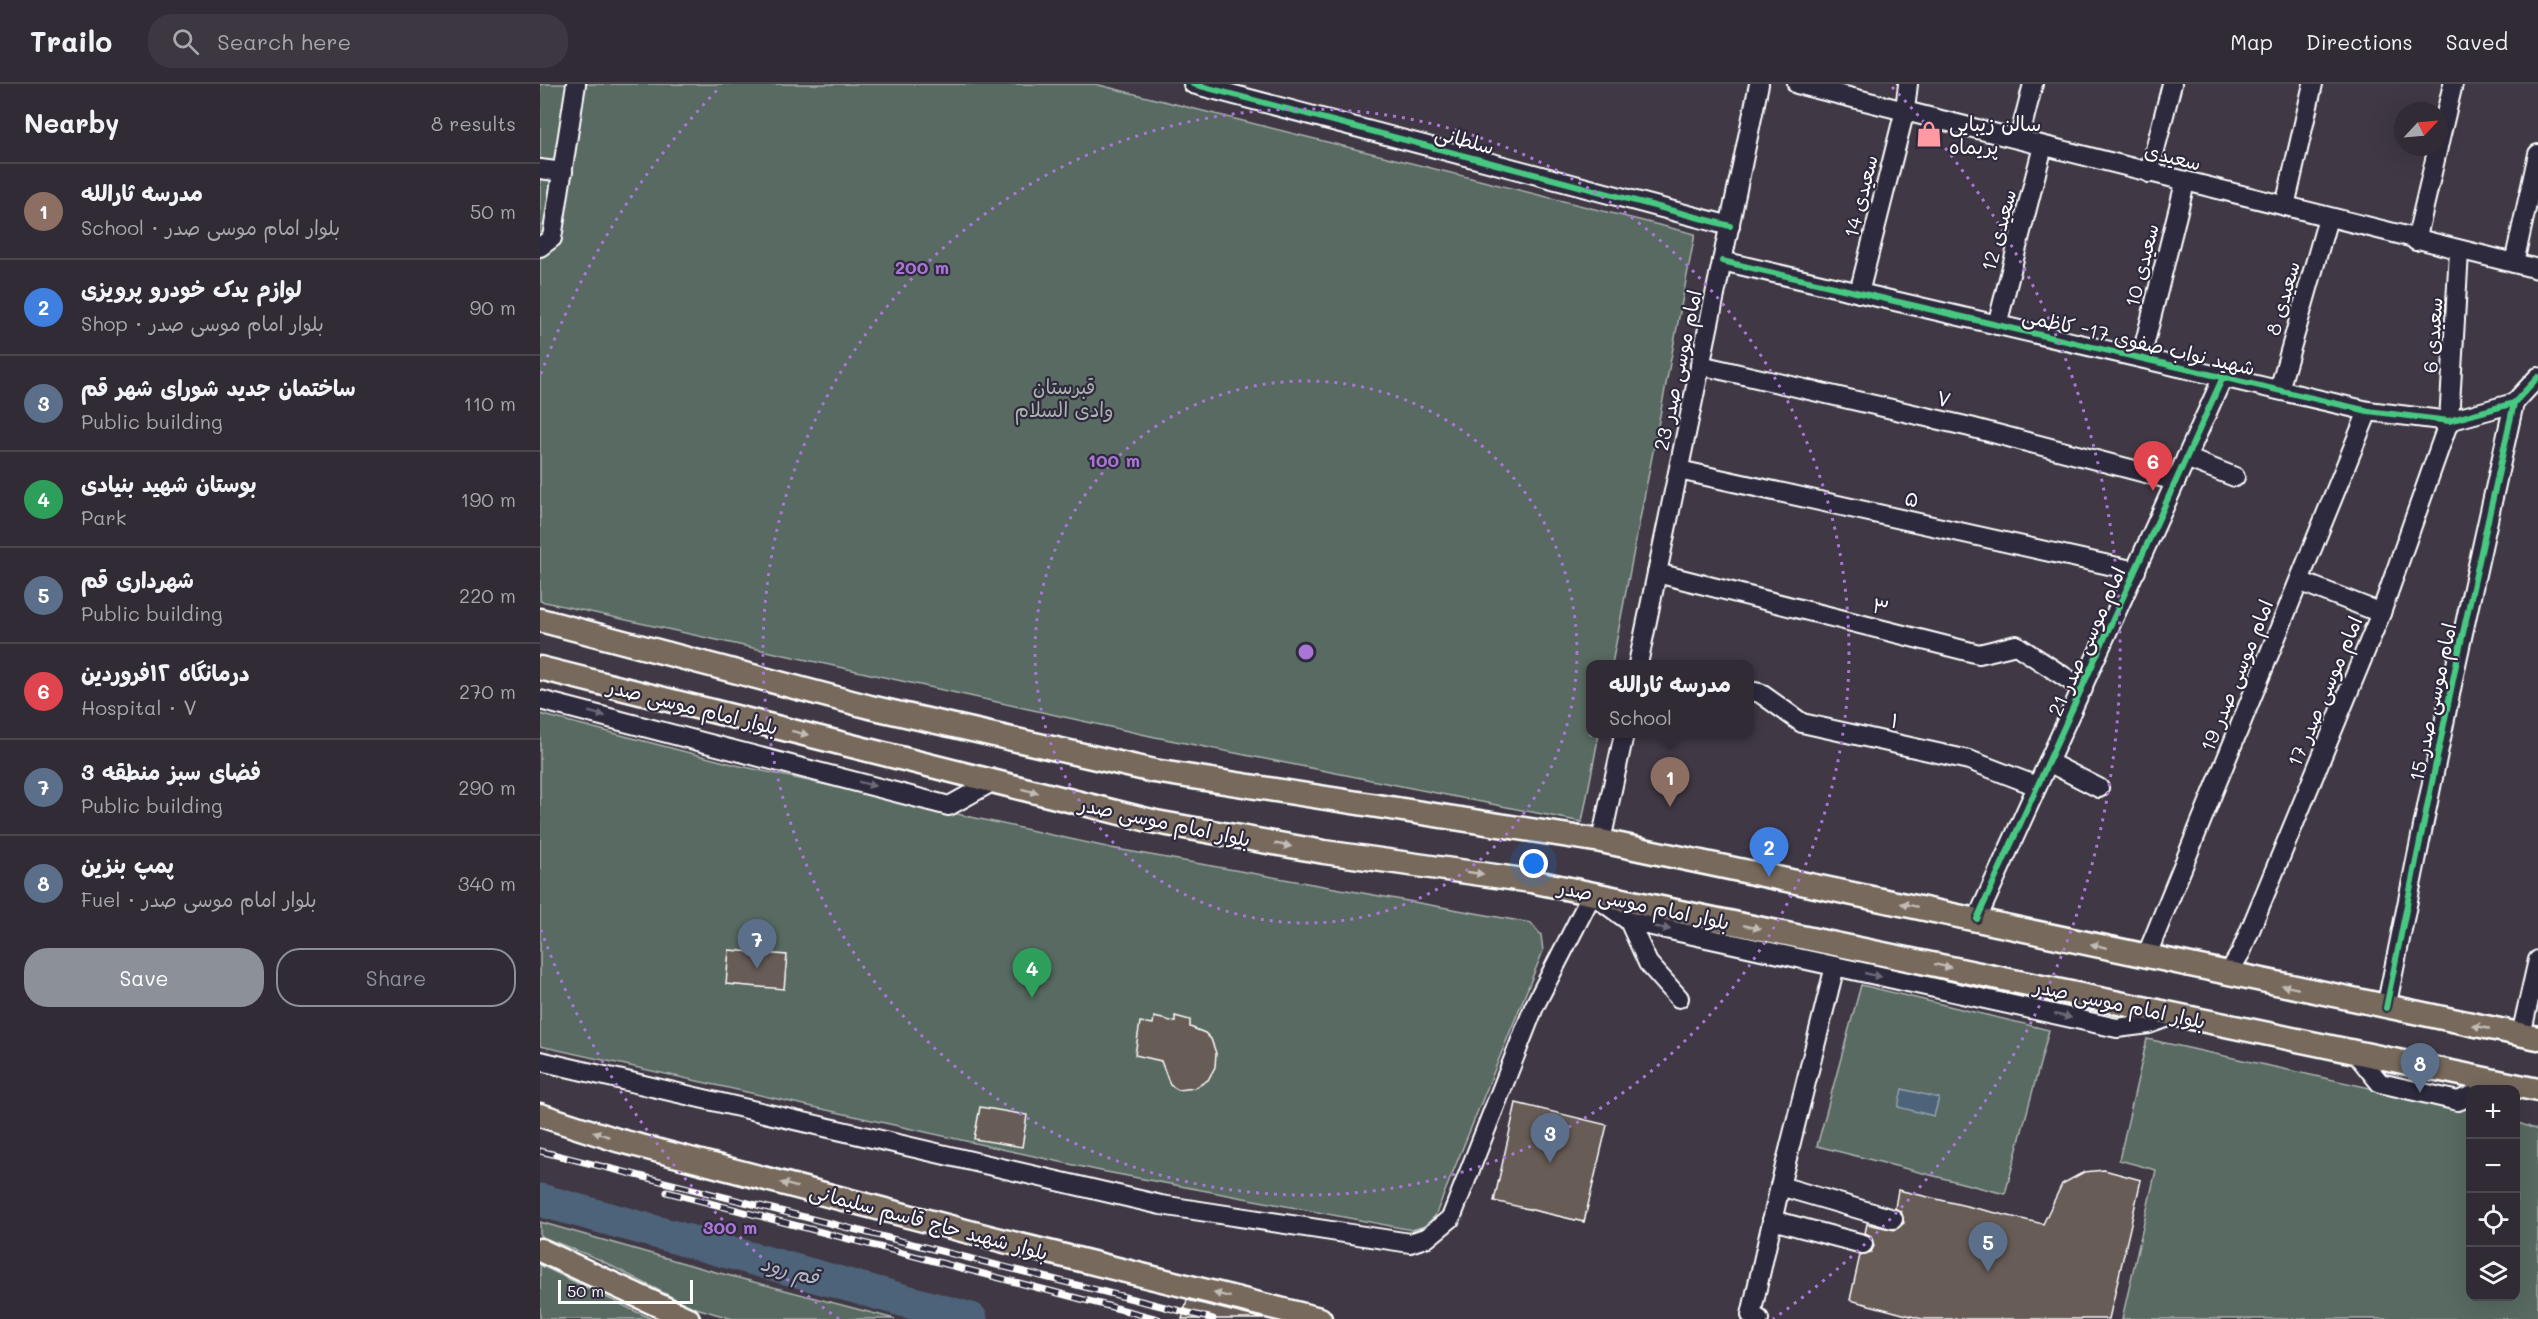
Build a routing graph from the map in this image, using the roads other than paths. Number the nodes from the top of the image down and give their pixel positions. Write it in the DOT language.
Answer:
graph roads {
  1 [pos="576,84"];
  2 [pos="1193,84"];
  3 [pos="1759,84"];
  4 [pos="1797,84"];
  5 [pos="1908,84"];
  6 [pos="2033,84"];
  7 [pos="2172,84"];
  8 [pos="2313,84"];
  9 [pos="2453,84"];
  10 [pos="2448,106"];
  11 [pos="1905,110"];
  12 [pos="2019,139"];
  13 [pos="2043,146"];
  14 [pos="2538,154"];
  15 [pos="2436,156"];
  16 [pos="540,169"];
  17 [pos="563,172"];
  18 [pos="2149,173"];
  19 [pos="2186,183"];
  20 [pos="2285,206"];
  21 [pos="2328,218"];
  22 [pos="1730,226"];
  23 [pos="2416,241"];
  24 [pos="540,247"];
  25 [pos="2459,252"];
  26 [pos="1722,261"];
  27 [pos="2514,263"];
  28 [pos="2538,269"];
  29 [pos="1859,293"];
  30 [pos="1996,325"];
  31 [pos="2141,358"];
  32 [pos="1700,365"];
  33 [pos="2223,377"];
  34 [pos="2538,377"];
  35 [pos="2279,390"];
  36 [pos="2514,403"];
  37 [pos="2368,411"];
  38 [pos="2449,421"];
  39 [pos="2186,458"];
  40 [pos="1679,470"];
  41 [pos="2235,477"];
  42 [pos="2176,481"];
  43 [pos="2136,571"];
  44 [pos="1657,573"];
  45 [pos="2299,581"];
  46 [pos="2381,613"];
  47 [pos="540,620"];
  48 [pos="1643,660"];
  49 [pos="540,668"];
  50 [pos="2083,689"];
  51 [pos="1754,692"];
  52 [pos="540,700"];
  53 [pos="1623,738"];
  54 [pos="2048,762"];
  55 [pos="992,782"];
  56 [pos="2037,786"];
  57 [pos="2098,788"];
  58 [pos="1601,841"];
  59 [pos="1592,894"];
  60 [pos="1977,919"];
  61 [pos="1629,921"];
  62 [pos="2146,957"];
  63 [pos="2538,960"];
  64 [pos="1835,966"];
  65 [pos="2228,974"];
  66 [pos="1679,998"];
  67 [pos="2386,1008"];
  68 [pos="2177,1014"];
  69 [pos="2530,1037"];
  70 [pos="2355,1052"];
  71 [pos="540,1062"];
  72 [pos="2491,1085"];
  73 [pos="2520,1088"];
  74 [pos="2538,1090"];
  75 [pos="2466,1098"];
  76 [pos="540,1115"];
  77 [pos="1780,1186"];
  78 [pos="1893,1219"];
  79 [pos="1772,1220"];
  80 [pos="1863,1244"];
  81 [pos="540,1250"];
  82 [pos="688,1319"];
  83 [pos="1320,1319"];
  84 [pos="1759,1319"];
  1 -- 17 [label="street"];
  2 -- 22 [label="street, سلطانی"];
  3 -- 22 [label="street, امام موسی صدر 23"];
  4 -- 11 [label="street, سعیدی"];
  5 -- 11 [label="street, سعیدی 14"];
  6 -- 12 [label="street"];
  7 -- 18 [label="street"];
  8 -- 20 [label="street"];
  9 -- 10 [label="street"];
  11 -- 12 [label="street, سعیدی"];
  11 -- 29 [label="street, سعیدی 14"];
  12 -- 13 [label="street, سعیدی"];
  13 -- 18 [label="street, سعیدی"];
  13 -- 30 [label="street, سعیدی 12"];
  14 -- 27 [label="street"];
  15 -- 23 [label="street"];
  16 -- 17 [label="street"];
  17 -- 24 [label="street"];
  18 -- 19 [label="street, سعیدی"];
  19 -- 20 [label="street, سعیدی"];
  19 -- 31 [label="street, سعیدی 10"];
  20 -- 21 [label="street, سعیدی"];
  21 -- 23 [label="street, سعیدی"];
  21 -- 35 [label="street, سعیدی 8"];
  22 -- 26 [label="street, امام موسی صدر 23"];
  23 -- 25 [label="street, سعیدی"];
  25 -- 27 [label="street, سعیدی"];
  25 -- 38 [label="street, سعیدی 6"];
  26 -- 29 [label="street, شهید نواب صفوی 17- کاظمی"];
  26 -- 32 [label="street, امام موسی صدر 23"];
  27 -- 28 [label="street, سعیدی"];
  29 -- 30 [label="street, شهید نواب صفوی 17- کاظمی"];
  30 -- 31 [label="street, شهید نواب صفوی 17- کاظمی"];
  31 -- 33 [label="street, شهید نواب صفوی 17- کاظمی"];
  32 -- 40 [label="street, امام موسی صدر 23"];
  32 -- 42 [label="street, ۷"];
  33 -- 35 [label="street, شهید نواب صفوی 17- کاظمی"];
  33 -- 39 [label="street, امام موسی صدر 21"];
  34 -- 36 [label="street"];
  35 -- 37 [label="street, شهید نواب صفوی 17- کاظمی"];
  36 -- 38 [label="street, شهید نواب صفوی 17- کاظمی"];
  36 -- 67 [label="street, امام موسی صدر 15"];
  37 -- 38 [label="street, شهید نواب صفوی 17- کاظمی"];
  37 -- 45 [label="street, امام موسی صدر 19"];
  38 -- 46 [label="street, امام موسی صدر 17"];
  39 -- 41 [label="street"];
  39 -- 42 [label="street, امام موسی صدر 21"];
  40 -- 43 [label="street, ۵"];
  40 -- 44 [label="street, امام موسی صدر 23"];
  42 -- 43 [label="street, امام موسی صدر 21"];
  43 -- 50 [label="street, امام موسی صدر 21"];
  44 -- 48 [label="street, امام موسی صدر 23"];
  44 -- 50 [label="street, ۳"];
  45 -- 46 [label="street"];
  45 -- 62 [label="street, امام موسی صدر 19"];
  46 -- 65 [label="street, امام موسی صدر 17"];
  47 -- 58 [label="main road"];
  49 -- 55 [label="main road, بلوار امام موسی صدر, one-way"];
  50 -- 54 [label="street, امام موسی صدر 21"];
  51 -- 56 [label="street, ۱"];
  52 -- 55 [label="street, one-way"];
  53 -- 58 [label="street"];
  54 -- 56 [label="street, امام موسی صدر 21"];
  54 -- 57 [label="street"];
  55 -- 59 [label="main road, بلوار امام موسی صدر, one-way"];
  56 -- 60 [label="street, امام موسی صدر 21"];
  60 -- 58 [label="main road, one-way"];
  59 -- 61 [label="street"];
  59 -- 68 [label="main road, بلوار امام موسی صدر, one-way"];
  59 -- 71 [label="street"];
  62 -- 60 [label="main road, one-way"];
  61 -- 64 [label="street, one-way"];
  61 -- 66 [label="street"];
  62 -- 65 [label="main road"];
  63 -- 69 [label="street"];
  64 -- 68 [label="street, one-way"];
  64 -- 77 [label="street"];
  67 -- 65 [label="main road, one-way"];
  69 -- 67 [label="main road, one-way"];
  68 -- 70 [label="main road, بلوار امام موسی صدر"];
  70 -- 72 [label="main road, بلوار امام موسی صدر"];
  70 -- 75 [label="street"];
  73 -- 74 [label="main road, بلوار امام موسی صدر"];
  83 -- 76 [label="main road, بلوار شهید حاج قاسم سلیمانی, one-way"];
  77 -- 78 [label="street"];
  77 -- 79 [label="street"];
  79 -- 80 [label="street"];
  79 -- 84 [label="street"];
  81 -- 82 [label="main road"];
}
